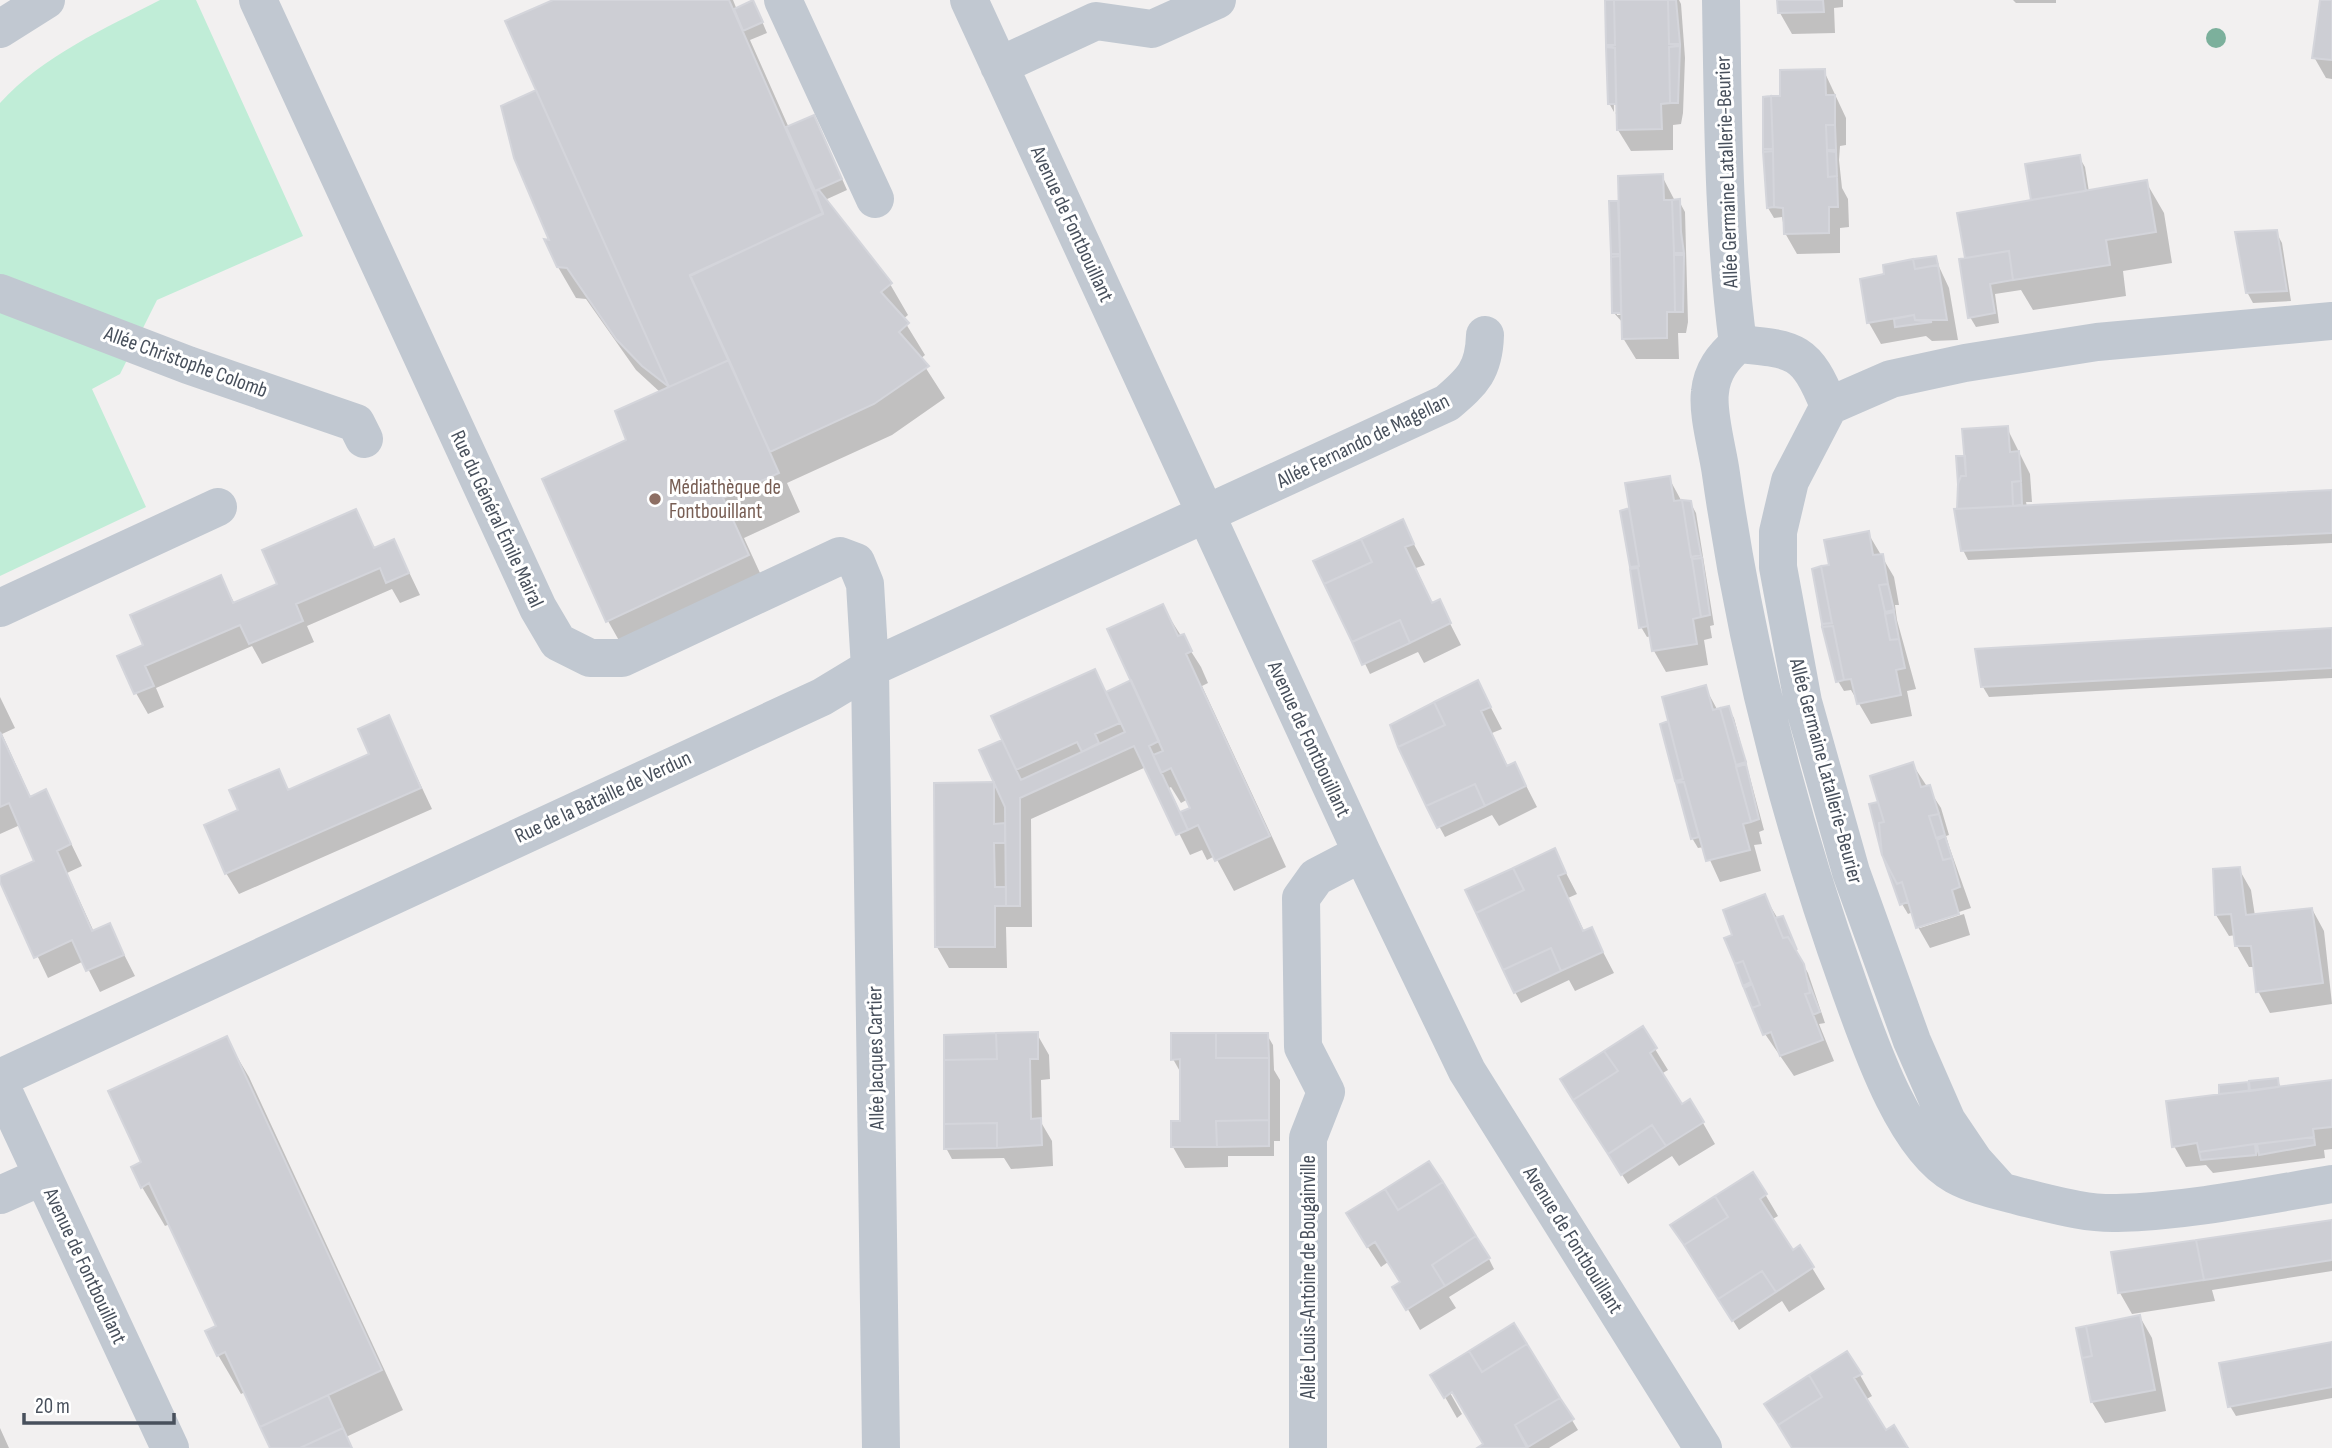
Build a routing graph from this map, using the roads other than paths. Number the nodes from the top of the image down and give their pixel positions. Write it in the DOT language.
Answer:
graph roads {
  1 [pos="46,0"];
  2 [pos="258,0"];
  3 [pos="783,0"];
  4 [pos="969,0"];
  5 [pos="1217,0"];
  6 [pos="1721,0"];
  7 [pos="1102,10"];
  8 [pos="0,29"];
  9 [pos="999,66"];
  10 [pos="875,199"];
  11 [pos="0,293"];
  12 [pos="2332,321"];
  13 [pos="1485,335"];
  14 [pos="1738,344"];
  15 [pos="1829,406"];
  16 [pos="364,439"];
  17 [pos="218,507"];
  18 [pos="1206,515"];
  19 [pos="0,608"];
  20 [pos="870,668"];
  21 [pos="1362,853"];
  22 [pos="0,1078"];
  23 [pos="0,1084"];
  24 [pos="43,1176"];
  25 [pos="2332,1184"];
  26 [pos="2001,1191"];
  27 [pos="0,1195"];
  28 [pos="170,1448"];
  29 [pos="881,1448"];
  30 [pos="1308,1448"];
  31 [pos="1703,1448"];
  1 -- 8 [label="street"];
  2 -- 20 [label="street, Rue du Général Émile Mairal"];
  3 -- 10 [label="street"];
  4 -- 9 [label="street, Avenue de Fontbouillant"];
  5 -- 7 [label="street"];
  6 -- 14 [label="street, Allée Germaine Latallerie-Beurier"];
  7 -- 9 [label="street"];
  9 -- 18 [label="street, Avenue de Fontbouillant"];
  11 -- 16 [label="street, Allée Christophe Colomb"];
  12 -- 15 [label="street"];
  13 -- 18 [label="street, Allée Fernando de Magellan"];
  14 -- 15 [label="street"];
  14 -- 26 [label="street, Allée Germaine Latallerie-Beurier"];
  15 -- 26 [label="street, Allée Germaine Latallerie-Beurier"];
  17 -- 19 [label="street"];
  18 -- 20 [label="street, Rue de la Bataille de Verdun"];
  18 -- 21 [label="street, Avenue de Fontbouillant"];
  20 -- 22 [label="street, Rue de la Bataille de Verdun"];
  20 -- 29 [label="street, Allée Jacques Cartier"];
  21 -- 30 [label="street, Allée Louis-Antoine de Bougainville"];
  21 -- 31 [label="street, Avenue de Fontbouillant"];
  23 -- 24 [label="street, Avenue de Fontbouillant"];
  24 -- 27 [label="street"];
  24 -- 28 [label="street, Avenue de Fontbouillant"];
  25 -- 26 [label="street, Allée Germaine Latallerie-Beurier"];
}
